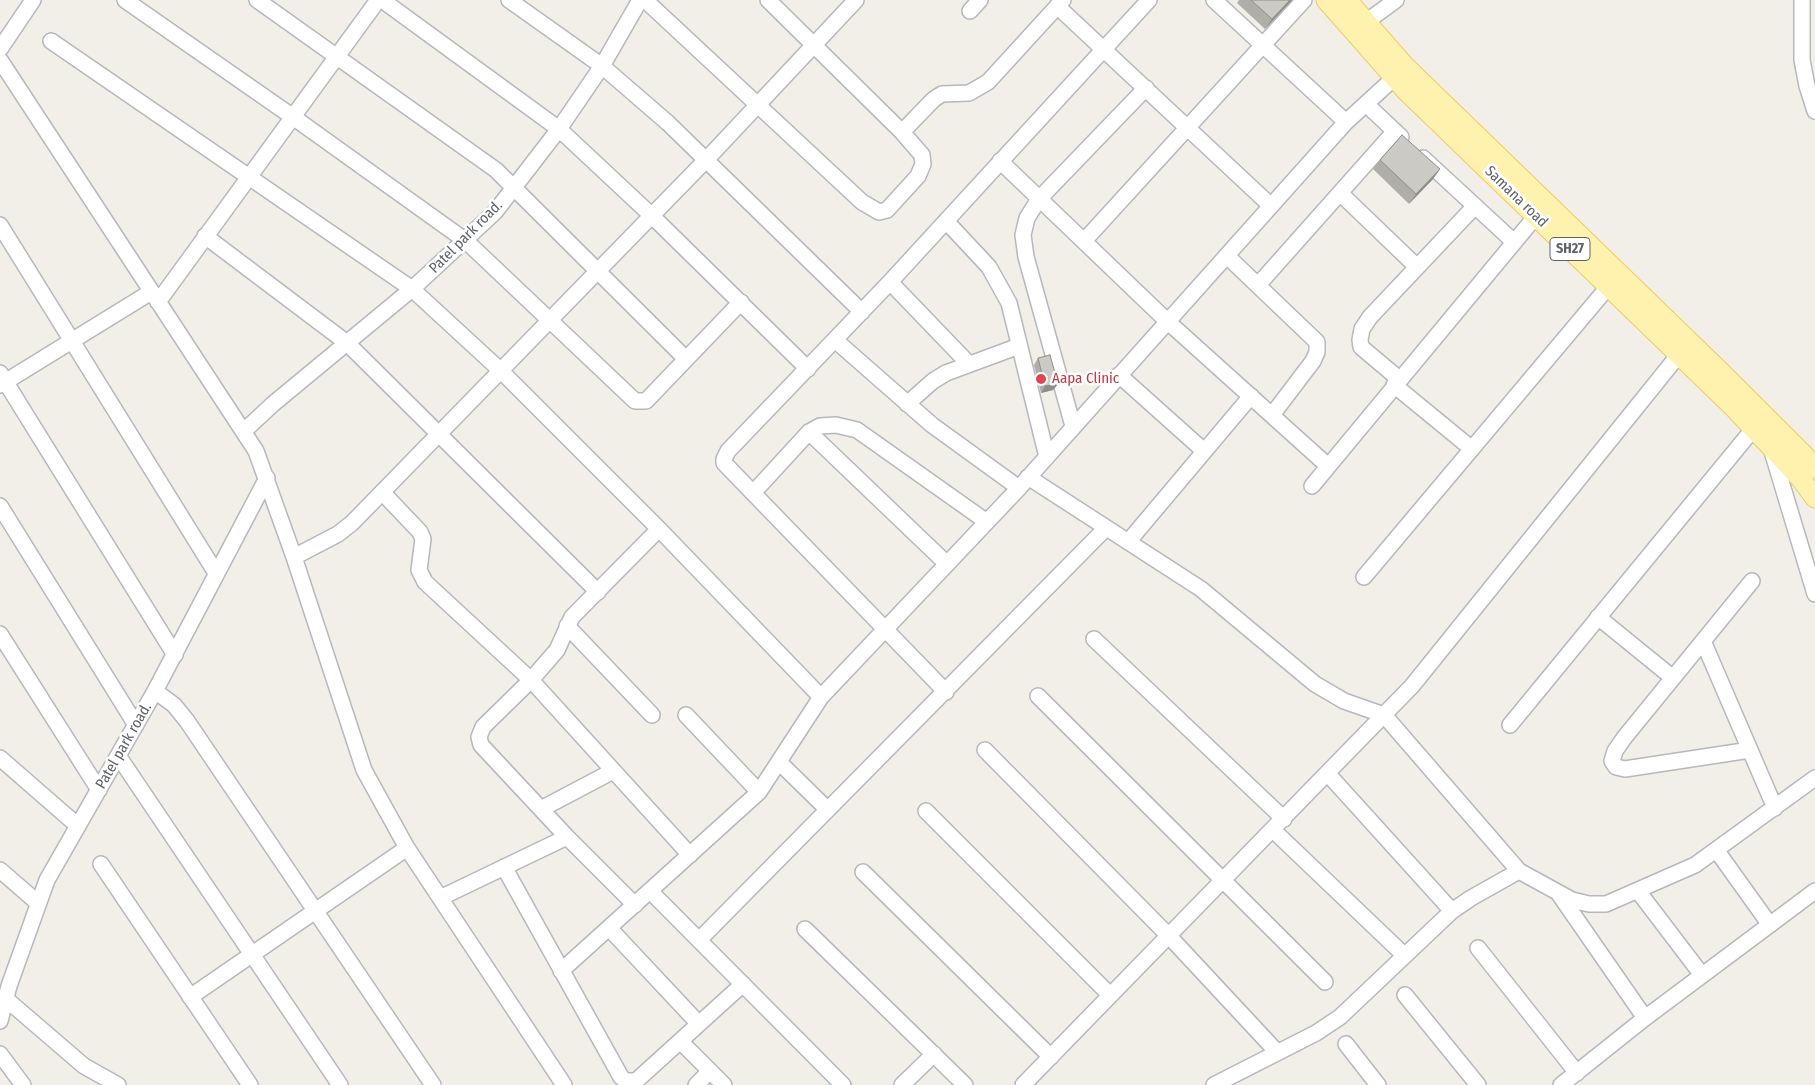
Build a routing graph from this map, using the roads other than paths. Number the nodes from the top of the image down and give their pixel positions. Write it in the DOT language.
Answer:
graph roads {
  1 [pos="33,0"];
  2 [pos="125,0"];
  3 [pos="257,0"];
  4 [pos="380,0"];
  5 [pos="509,0"];
  6 [pos="768,0"];
  7 [pos="856,0"];
  8 [pos="1149,0"];
  9 [pos="1214,0"];
  10 [pos="1304,0"];
  11 [pos="1326,0"];
  12 [pos="1347,0"];
  13 [pos="1396,0"];
  14 [pos="1802,0"];
  15 [pos="637,2"];
  16 [pos="1060,3"];
  17 [pos="1366,22"];
  18 [pos="1808,36"];
  19 [pos="51,41"];
  20 [pos="814,45"];
  21 [pos="1262,45"];
  22 [pos="0,49"];
  23 [pos="1104,49"];
  24 [pos="338,58"];
  25 [pos="0,60"];
  26 [pos="602,66"];
  27 [pos="1394,78"];
  28 [pos="1146,88"];
  29 [pos="758,104"];
  30 [pos="1366,104"];
  31 [pos="1815,111"];
  32 [pos="293,117"];
  33 [pos="1346,122"];
  34 [pos="1188,127"];
  35 [pos="559,129"];
  36 [pos="1395,131"];
  37 [pos="902,132"];
  38 [pos="706,160"];
  39 [pos="1000,161"];
  40 [pos="249,177"];
  41 [pos="515,186"];
  42 [pos="1340,193"];
  43 [pos="1039,199"];
  44 [pos="1270,205"];
  45 [pos="1474,206"];
  46 [pos="651,215"];
  47 [pos="1536,216"];
  48 [pos="946,220"];
  49 [pos="0,225"];
  50 [pos="205,236"];
  51 [pos="466,241"];
  52 [pos="1084,241"];
  53 [pos="1514,242"];
  54 [pos="1226,256"];
  55 [pos="1417,267"];
  56 [pos="596,272"];
  57 [pos="890,282"];
  58 [pos="1258,285"];
  59 [pos="1608,287"];
  60 [pos="412,290"];
  61 [pos="155,297"];
  62 [pos="741,302"];
  63 [pos="862,312"];
  64 [pos="549,321"];
  65 [pos="1167,321"];
  66 [pos="835,340"];
  67 [pos="72,342"];
  68 [pos="347,343"];
  69 [pos="1018,346"];
  70 [pos="1684,349"];
  71 [pos="686,359"];
  72 [pos="968,363"];
  73 [pos="808,369"];
  74 [pos="500,370"];
  75 [pos="1119,376"];
  76 [pos="2,380"];
  77 [pos="1397,382"];
  78 [pos="1251,396"];
  79 [pos="907,404"];
  80 [pos="1272,415"];
  81 [pos="1073,426"];
  82 [pos="1754,428"];
  83 [pos="244,431"];
  84 [pos="809,432"];
  85 [pos="438,435"];
  86 [pos="1770,444"];
  87 [pos="1472,449"];
  88 [pos="1204,451"];
  89 [pos="1047,456"];
  90 [pos="1328,466"];
  91 [pos="1815,469"];
  92 [pos="267,478"];
  93 [pos="1023,483"];
  94 [pos="1312,486"];
  95 [pos="382,492"];
  96 [pos="753,493"];
  97 [pos="1815,498"];
  98 [pos="0,506"];
  99 [pos="987,522"];
  100 [pos="1106,528"];
  101 [pos="659,529"];
  102 [pos="1128,542"];
  103 [pos="294,557"];
  104 [pos="948,564"];
  105 [pos="216,573"];
  106 [pos="1364,577"];
  107 [pos="1752,581"];
  108 [pos="598,592"];
  109 [pos="1815,594"];
  110 [pos="1598,617"];
  111 [pos="567,626"];
  112 [pos="884,629"];
  113 [pos="1094,638"];
  114 [pos="1,639"];
  115 [pos="1703,641"];
  116 [pos="175,655"];
  117 [pos="1672,678"];
  118 [pos="530,680"];
  119 [pos="155,691"];
  120 [pos="946,692"];
  121 [pos="820,696"];
  122 [pos="1038,696"];
  123 [pos="652,715"];
  124 [pos="686,715"];
  125 [pos="1384,715"];
  126 [pos="136,725"];
  127 [pos="1510,725"];
  128 [pos="985,750"];
  129 [pos="1750,750"];
  130 [pos="118,757"];
  131 [pos="0,758"];
  132 [pos="780,763"];
  133 [pos="613,771"];
  134 [pos="1328,774"];
  135 [pos="1815,778"];
  136 [pos="99,790"];
  137 [pos="759,792"];
  138 [pos="1775,808"];
  139 [pos="541,809"];
  140 [pos="827,809"];
  141 [pos="926,811"];
  142 [pos="1284,819"];
  143 [pos="78,826"];
  144 [pos="1273,830"];
  145 [pos="567,837"];
  146 [pos="406,848"];
  147 [pos="1716,851"];
  148 [pos="690,855"];
  149 [pos="101,864"];
  150 [pos="504,867"];
  151 [pos="0,870"];
  152 [pos="1519,871"];
  153 [pos="863,872"];
  154 [pos="1222,880"];
  155 [pos="1815,890"];
  156 [pos="650,891"];
  157 [pos="1638,891"];
  158 [pos="1558,893"];
  159 [pos="440,898"];
  160 [pos="38,903"];
  161 [pos="635,905"];
  162 [pos="1452,911"];
  163 [pos="314,912"];
  164 [pos="1770,925"];
  165 [pos="609,928"];
  166 [pos="805,929"];
  167 [pos="1168,935"];
  168 [pos="699,940"];
  169 [pos="1478,948"];
  170 [pos="1404,954"];
  171 [pos="252,955"];
  172 [pos="561,971"];
  173 [pos="1702,975"];
  174 [pos="1326,982"];
  175 [pos="743,984"];
  176 [pos="5,988"];
  177 [pos="1110,995"];
  178 [pos="1405,995"];
  179 [pos="190,997"];
  180 [pos="1645,1018"];
  181 [pos="0,1021"];
  182 [pos="699,1024"];
  183 [pos="680,1041"];
  184 [pos="1346,1044"];
  185 [pos="1277,1052"];
  186 [pos="0,1054"];
  187 [pos="934,1054"];
  188 [pos="1051,1056"];
  189 [pos="710,1071"];
  190 [pos="1577,1072"];
  191 [pos="23,1085"];
  192 [pos="118,1085"];
  193 [pos="250,1085"];
  194 [pos="340,1085"];
  195 [pos="433,1085"];
  196 [pos="564,1085"];
  197 [pos="696,1085"];
  198 [pos="724,1085"];
  199 [pos="843,1085"];
  200 [pos="902,1085"];
  201 [pos="965,1085"];
  202 [pos="1023,1085"];
  203 [pos="1214,1085"];
  204 [pos="1378,1085"];
  205 [pos="1478,1085"];
  206 [pos="1561,1085"];
  1 -- 22 [label="street"];
  2 -- 32 [label="street"];
  3 -- 24 [label="street"];
  4 -- 24 [label="street"];
  4 -- 35 [label="street"];
  5 -- 26 [label="street"];
  6 -- 20 [label="street"];
  7 -- 20 [label="street"];
  8 -- 23 [label="street"];
  9 -- 21 [label="street"];
  10 -- 21 [label="street"];
  11 -- 27 [label="main road, Samana road / SH27"];
  12 -- 17 [label="main road, Samana road / SH27"];
  13 -- 17 [label="street"];
  14 -- 18 [label="street"];
  15 -- 26 [label="street, Patel park road."];
  15 -- 29 [label="street"];
  16 -- 23 [label="street"];
  16 -- 37 [label="street"];
  17 -- 70 [label="main road, Samana road / SH27"];
  18 -- 31 [label="street"];
  19 -- 40 [label="street"];
  20 -- 29 [label="street"];
  20 -- 37 [label="street"];
  21 -- 33 [label="street"];
  21 -- 34 [label="street"];
  23 -- 28 [label="street"];
  23 -- 39 [label="street"];
  24 -- 32 [label="street"];
  24 -- 41 [label="street"];
  25 -- 61 [label="street"];
  26 -- 35 [label="street, Patel park road."];
  26 -- 38 [label="street"];
  27 -- 30 [label="street"];
  27 -- 47 [label="main road, Samana road / SH27"];
  28 -- 34 [label="street"];
  28 -- 43 [label="street"];
  29 -- 37 [label="street"];
  29 -- 38 [label="street"];
  30 -- 33 [label="street"];
  30 -- 36 [label="street"];
  32 -- 40 [label="street"];
  32 -- 51 [label="street"];
  33 -- 44 [label="street"];
  34 -- 44 [label="street"];
  34 -- 52 [label="street"];
  35 -- 41 [label="street, Patel park road."];
  35 -- 46 [label="street"];
  36 -- 42 [label="street"];
  36 -- 45 [label="street"];
  38 -- 46 [label="street"];
  38 -- 63 [label="street"];
  39 -- 43 [label="street"];
  39 -- 48 [label="street"];
  40 -- 50 [label="street"];
  40 -- 60 [label="street"];
  41 -- 51 [label="street, Patel park road."];
  41 -- 56 [label="street"];
  42 -- 55 [label="street"];
  42 -- 58 [label="street"];
  43 -- 52 [label="street"];
  43 -- 81 [label="street"];
  44 -- 54 [label="street"];
  45 -- 53 [label="street"];
  45 -- 55 [label="street"];
  46 -- 56 [label="street"];
  46 -- 62 [label="street"];
  47 -- 53 [label="street"];
  47 -- 59 [label="main road, Samana road / SH27"];
  48 -- 57 [label="street"];
  48 -- 69 [label="street"];
  49 -- 67 [label="street"];
  50 -- 61 [label="street"];
  50 -- 68 [label="street"];
  51 -- 60 [label="street, Patel park road."];
  51 -- 64 [label="street"];
  52 -- 65 [label="street"];
  53 -- 77 [label="street"];
  54 -- 58 [label="street"];
  54 -- 65 [label="street"];
  55 -- 77 [label="street"];
  56 -- 64 [label="street"];
  56 -- 71 [label="street"];
  57 -- 63 [label="street"];
  57 -- 72 [label="street"];
  58 -- 80 [label="street"];
  59 -- 70 [label="main road, Samana road / SH27"];
  59 -- 87 [label="street"];
  60 -- 68 [label="street, Patel park road."];
  60 -- 74 [label="street"];
  61 -- 67 [label="street"];
  61 -- 83 [label="street"];
  62 -- 71 [label="street"];
  62 -- 73 [label="street"];
  63 -- 66 [label="street"];
  64 -- 71 [label="street"];
  64 -- 74 [label="street"];
  65 -- 75 [label="street"];
  65 -- 78 [label="street"];
  66 -- 73 [label="street"];
  66 -- 79 [label="street"];
  67 -- 76 [label="street"];
  67 -- 105 [label="street"];
  68 -- 83 [label="street, Patel park road."];
  68 -- 85 [label="street"];
  69 -- 72 [label="street"];
  69 -- 89 [label="street"];
  70 -- 82 [label="main road, Samana road / SH27"];
  70 -- 91 [label="main road, Samana road / SH27"];
  70 -- 125 [label="street"];
  72 -- 79 [label="street"];
  73 -- 96 [label="street"];
  74 -- 85 [label="street"];
  74 -- 101 [label="street"];
  75 -- 81 [label="street"];
  75 -- 88 [label="street"];
  76 -- 116 [label="street"];
  77 -- 87 [label="street"];
  77 -- 90 [label="street"];
  78 -- 80 [label="street"];
  78 -- 88 [label="street"];
  79 -- 93 [label="street"];
  80 -- 90 [label="street"];
  81 -- 89 [label="street"];
  82 -- 86 [label="main road, Samana road / SH27"];
  82 -- 110 [label="street"];
  83 -- 92 [label="street"];
  84 -- 96 [label="street"];
  84 -- 99 [label="street"];
  84 -- 104 [label="street"];
  85 -- 95 [label="street"];
  85 -- 108 [label="street"];
  86 -- 97 [label="main road, Samana road / SH27"];
  86 -- 109 [label="street"];
  87 -- 106 [label="street"];
  88 -- 102 [label="street"];
  89 -- 93 [label="street"];
  90 -- 94 [label="street"];
  92 -- 103 [label="street"];
  92 -- 105 [label="street, Patel park road."];
  93 -- 99 [label="street"];
  93 -- 100 [label="street"];
  95 -- 103 [label="street"];
  95 -- 118 [label="street"];
  96 -- 112 [label="street"];
  98 -- 126 [label="street"];
  99 -- 104 [label="street"];
  100 -- 102 [label="street"];
  100 -- 120 [label="street"];
  101 -- 108 [label="street"];
  101 -- 121 [label="street"];
  102 -- 125 [label="street"];
  103 -- 146 [label="street"];
  104 -- 112 [label="street"];
  105 -- 116 [label="street, Patel park road."];
  107 -- 115 [label="street"];
  108 -- 111 [label="street"];
  110 -- 117 [label="street"];
  110 -- 127 [label="street"];
  111 -- 118 [label="street"];
  111 -- 123 [label="street"];
  112 -- 120 [label="street"];
  112 -- 121 [label="street"];
  113 -- 142 [label="street"];
  114 -- 136 [label="street"];
  115 -- 117 [label="street"];
  115 -- 129 [label="street"];
  116 -- 119 [label="street, Patel park road."];
  117 -- 129 [label="street"];
  118 -- 133 [label="street"];
  118 -- 139 [label="street"];
  119 -- 126 [label="street, Patel park road."];
  119 -- 163 [label="street"];
  120 -- 140 [label="street"];
  121 -- 132 [label="street"];
  122 -- 154 [label="street"];
  124 -- 137 [label="street"];
  125 -- 134 [label="street"];
  125 -- 152 [label="street"];
  126 -- 130 [label="street, Patel park road."];
  128 -- 167 [label="street"];
  129 -- 138 [label="street"];
  130 -- 136 [label="street, Patel park road."];
  130 -- 171 [label="street"];
  131 -- 143 [label="street"];
  132 -- 137 [label="street"];
  132 -- 140 [label="street"];
  133 -- 139 [label="street"];
  133 -- 148 [label="street"];
  134 -- 142 [label="street"];
  134 -- 162 [label="street"];
  135 -- 138 [label="street"];
  136 -- 143 [label="street, Patel park road."];
  137 -- 148 [label="street"];
  138 -- 147 [label="street"];
  139 -- 145 [label="street"];
  140 -- 168 [label="street"];
  141 -- 177 [label="street"];
  142 -- 144 [label="street"];
  143 -- 160 [label="street, Patel park road."];
  144 -- 154 [label="street"];
  144 -- 170 [label="street"];
  145 -- 150 [label="street"];
  145 -- 161 [label="street"];
  146 -- 159 [label="street"];
  146 -- 163 [label="street"];
  147 -- 157 [label="street"];
  147 -- 164 [label="street"];
  148 -- 156 [label="street"];
  149 -- 179 [label="street"];
  150 -- 159 [label="street"];
  150 -- 172 [label="street"];
  151 -- 160 [label="street"];
  152 -- 158 [label="street"];
  152 -- 162 [label="street"];
  153 -- 188 [label="street"];
  154 -- 167 [label="street"];
  154 -- 174 [label="street"];
  155 -- 164 [label="street"];
  156 -- 161 [label="street"];
  156 -- 168 [label="street"];
  157 -- 158 [label="street"];
  157 -- 173 [label="street"];
  158 -- 180 [label="street"];
  159 -- 196 [label="street"];
  160 -- 176 [label="street, Patel park road."];
  161 -- 165 [label="street"];
  162 -- 170 [label="street"];
  163 -- 171 [label="street"];
  163 -- 195 [label="street"];
  164 -- 173 [label="street"];
  165 -- 172 [label="street"];
  165 -- 182 [label="street"];
  166 -- 187 [label="street"];
  167 -- 177 [label="street"];
  167 -- 185 [label="street"];
  168 -- 175 [label="street"];
  169 -- 190 [label="street"];
  170 -- 185 [label="street"];
  171 -- 179 [label="street"];
  171 -- 194 [label="street"];
  172 -- 183 [label="street"];
  173 -- 180 [label="street"];
  175 -- 182 [label="street"];
  175 -- 199 [label="street"];
  176 -- 181 [label="street, Patel park road."];
  176 -- 192 [label="street"];
  177 -- 188 [label="street"];
  178 -- 205 [label="street"];
  179 -- 193 [label="street"];
  180 -- 190 [label="street"];
  182 -- 183 [label="street"];
  183 -- 189 [label="street"];
  184 -- 204 [label="street"];
  185 -- 203 [label="street"];
  186 -- 191 [label="street"];
  187 -- 200 [label="street"];
  187 -- 201 [label="street"];
  188 -- 202 [label="street"];
  189 -- 197 [label="street"];
  189 -- 198 [label="street"];
  190 -- 206 [label="street"];
}
